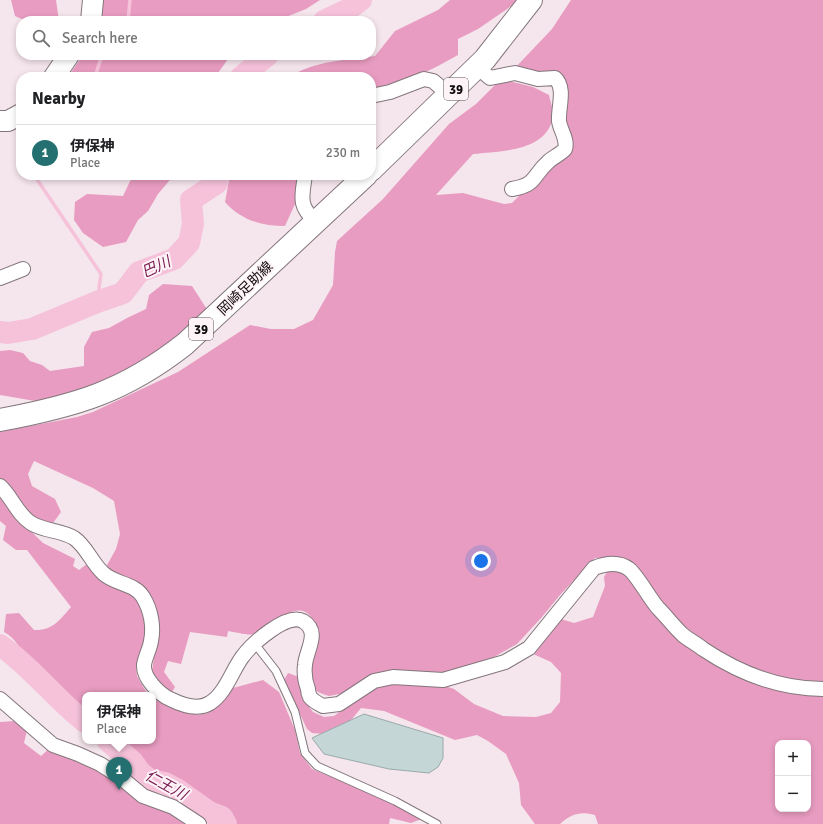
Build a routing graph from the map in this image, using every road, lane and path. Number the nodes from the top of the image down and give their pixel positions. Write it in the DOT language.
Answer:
graph roads {
  1 [pos="93,0"];
  2 [pos="531,0"];
  3 [pos="91,16"];
  4 [pos="66,60"];
  5 [pos="477,67"];
  6 [pos="57,72"];
  7 [pos="376,95"];
  8 [pos="450,95"];
  9 [pos="16,117"];
  10 [pos="0,121"];
  11 [pos="376,165"];
  12 [pos="304,180"];
  13 [pos="360,180"];
  14 [pos="512,189"];
  15 [pos="315,221"];
  16 [pos="23,269"];
  17 [pos="0,278"];
  18 [pos="0,420"];
  19 [pos="0,486"];
  20 [pos="255,644"];
  21 [pos="823,689"];
  22 [pos="0,698"];
  23 [pos="199,824"];
  24 [pos="437,824"];
  1 -- 3 [label="street"];
  2 -- 5 [label="main road, 39"];
  4 -- 6 [label="street"];
  5 -- 8 [label="main road, 39"];
  5 -- 14 [label="street"];
  7 -- 8 [label="street"];
  8 -- 11 [label="main road, 39"];
  9 -- 10 [label="street"];
  12 -- 15 [label="street"];
  13 -- 15 [label="main road, 岡崎足助線 / 39"];
  15 -- 18 [label="main road, 岡崎足助線 / 39"];
  16 -- 17 [label="street"];
  19 -- 20 [label="street"];
  20 -- 21 [label="street"];
  20 -- 24 [label="lane"];
  22 -- 23 [label="street"];
}
